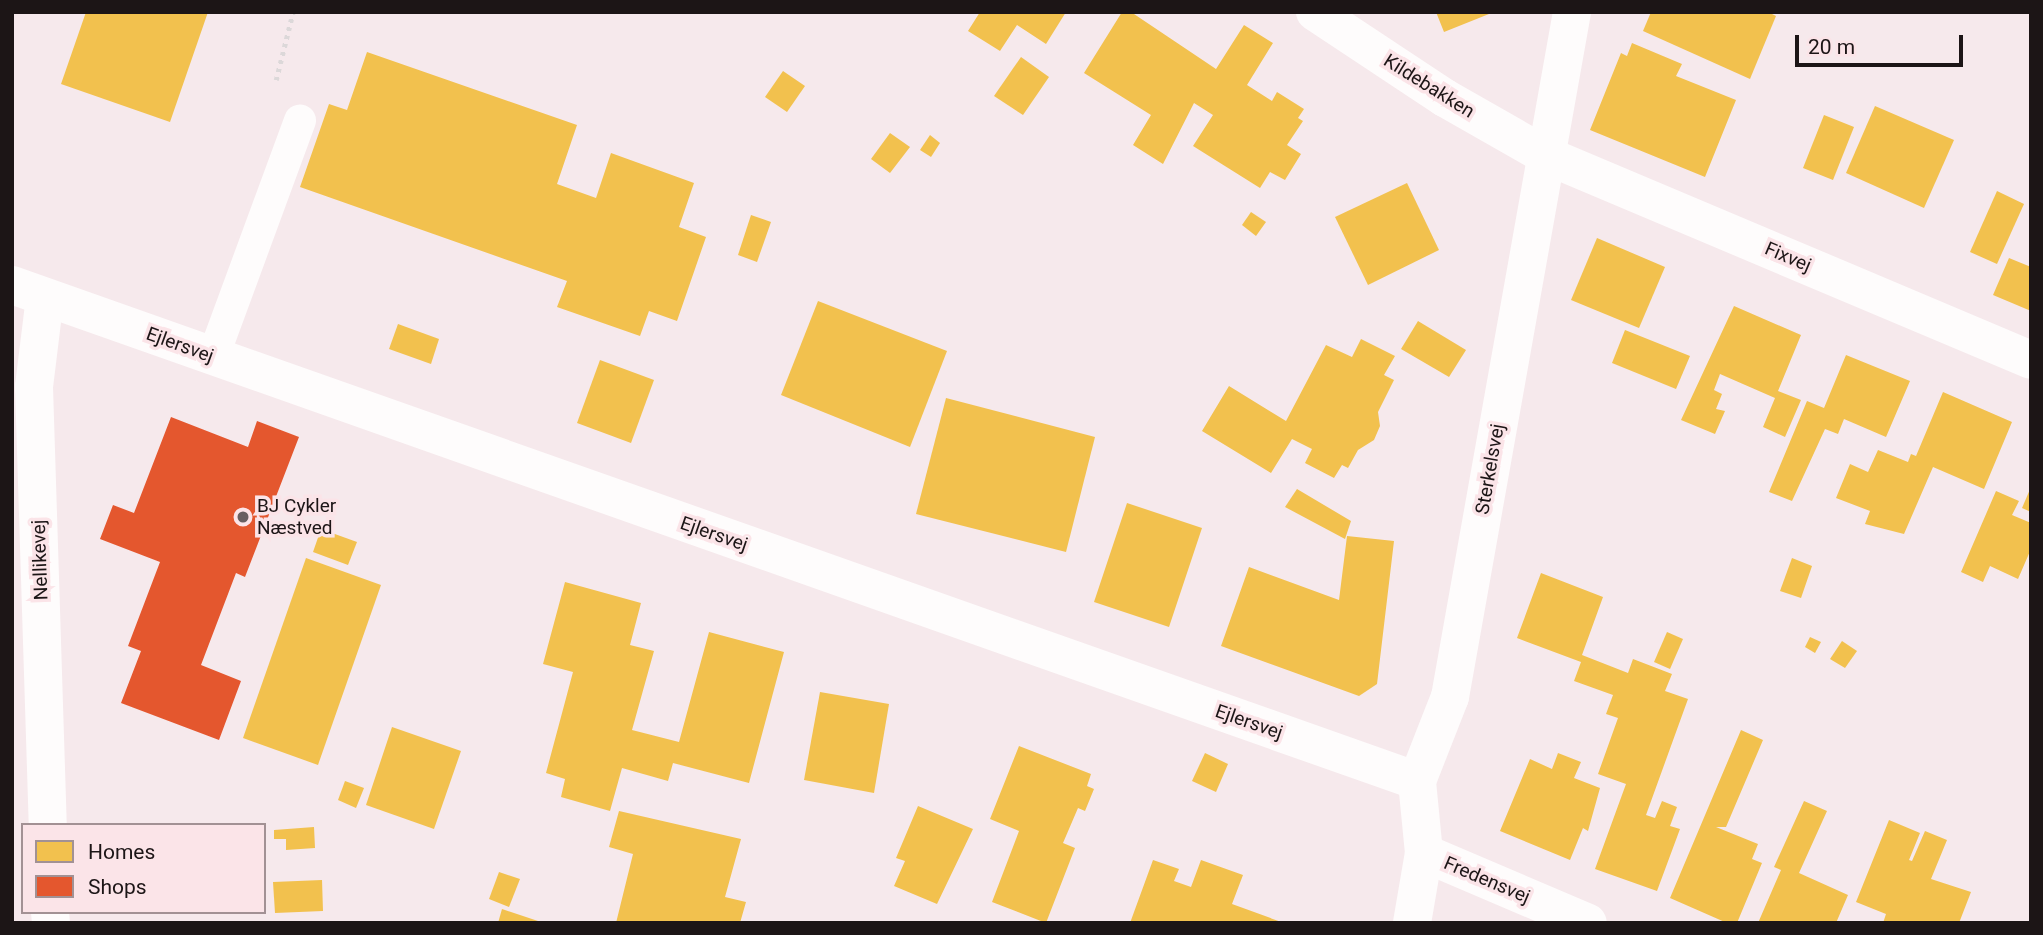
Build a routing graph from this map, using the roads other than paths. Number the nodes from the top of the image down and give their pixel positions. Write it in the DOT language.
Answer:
graph roads {
  1 [pos="1315,12"];
  2 [pos="1572,12"];
  3 [pos="300,120"];
  4 [pos="1545,155"];
  5 [pos="29,291"];
  6 [pos="213,357"];
  7 [pos="2031,360"];
  8 [pos="1417,781"];
  9 [pos="48,823"];
  10 [pos="1424,853"];
  11 [pos="1412,923"];
  12 [pos="1588,923"];
  1 -- 4 [label="street, Kildebakken"];
  2 -- 4 [label="street, Sterkelsvej"];
  3 -- 6 [label="lane"];
  4 -- 7 [label="street, Fixvej"];
  4 -- 8 [label="street, Sterkelsvej"];
  5 -- 6 [label="street, Ejlersvej"];
  5 -- 9 [label="street, Nellikevej"];
  6 -- 8 [label="street, Ejlersvej"];
  8 -- 10 [label="street, Sterkelsvej"];
  10 -- 11 [label="street, Sterkelsvej"];
  10 -- 12 [label="street, Fredensvej"];
}
